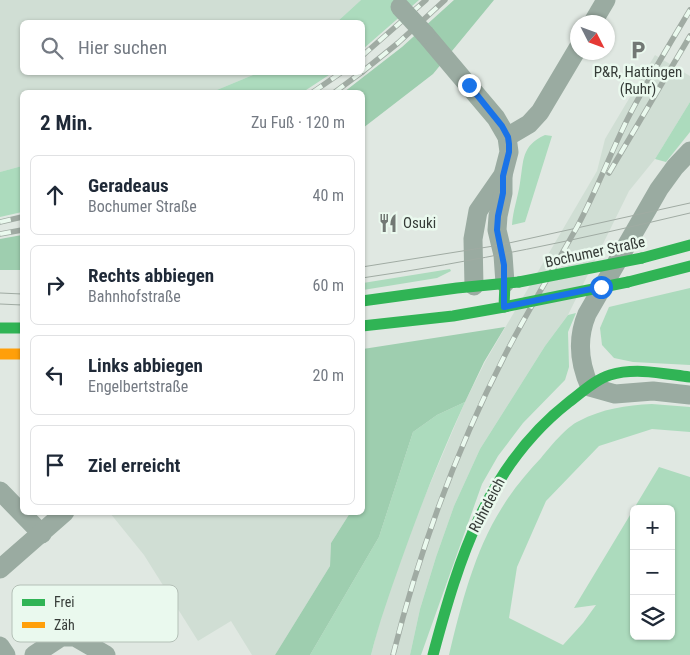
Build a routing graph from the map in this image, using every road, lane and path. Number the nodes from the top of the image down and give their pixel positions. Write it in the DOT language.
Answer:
graph roads {
  1 [pos="606,0"];
  2 [pos="397,3"];
  3 [pos="596,15"];
  4 [pos="571,60"];
  5 [pos="508,137"];
  6 [pos="690,150"];
  7 [pos="503,176"];
  8 [pos="690,245"];
  9 [pos="690,266"];
  10 [pos="512,283"];
  11 [pos="474,299"];
  12 [pos="365,301"];
  13 [pos="504,307"];
  14 [pos="365,326"];
  15 [pos="0,328"];
  16 [pos="20,328"];
  17 [pos="0,354"];
  18 [pos="20,354"];
  19 [pos="690,377"];
  20 [pos="590,387"];
  21 [pos="690,395"];
  22 [pos="0,491"];
  23 [pos="20,511"];
  24 [pos="23,515"];
  25 [pos="62,515"];
  26 [pos="42,534"];
  27 [pos="0,569"];
  28 [pos="55,642"];
  29 [pos="84,642"];
  30 [pos="0,646"];
  31 [pos="6,655"];
  32 [pos="34,655"];
  33 [pos="106,655"];
  34 [pos="433,655"];
  1 -- 3 [label="street"];
  2 -- 5 [label="street, bridge"];
  4 -- 5 [label="street"];
  5 -- 7 [label="street"];
  6 -- 20 [label="street"];
  7 -- 10 [label="street"];
  7 -- 11 [label="street"];
  8 -- 10 [label="main road, Bochumer Straße, bridge"];
  9 -- 13 [label="main road, bridge"];
  10 -- 11 [label="main road, Bochumer Straße"];
  10 -- 13 [label="main road"];
  11 -- 12 [label="main road"];
  11 -- 13 [label="main road"];
  11 -- 14 [label="main road"];
  15 -- 16 [label="main road"];
  17 -- 18 [label="main road"];
  19 -- 20 [label="main road, Ruhrdeich"];
  20 -- 21 [label="street"];
  20 -- 34 [label="main road, Ruhrdeich"];
  22 -- 23 [label="street"];
  24 -- 26 [label="street"];
  25 -- 26 [label="street"];
  26 -- 27 [label="street"];
  28 -- 32 [label="street"];
  29 -- 33 [label="street"];
  30 -- 31 [label="street"];
}
